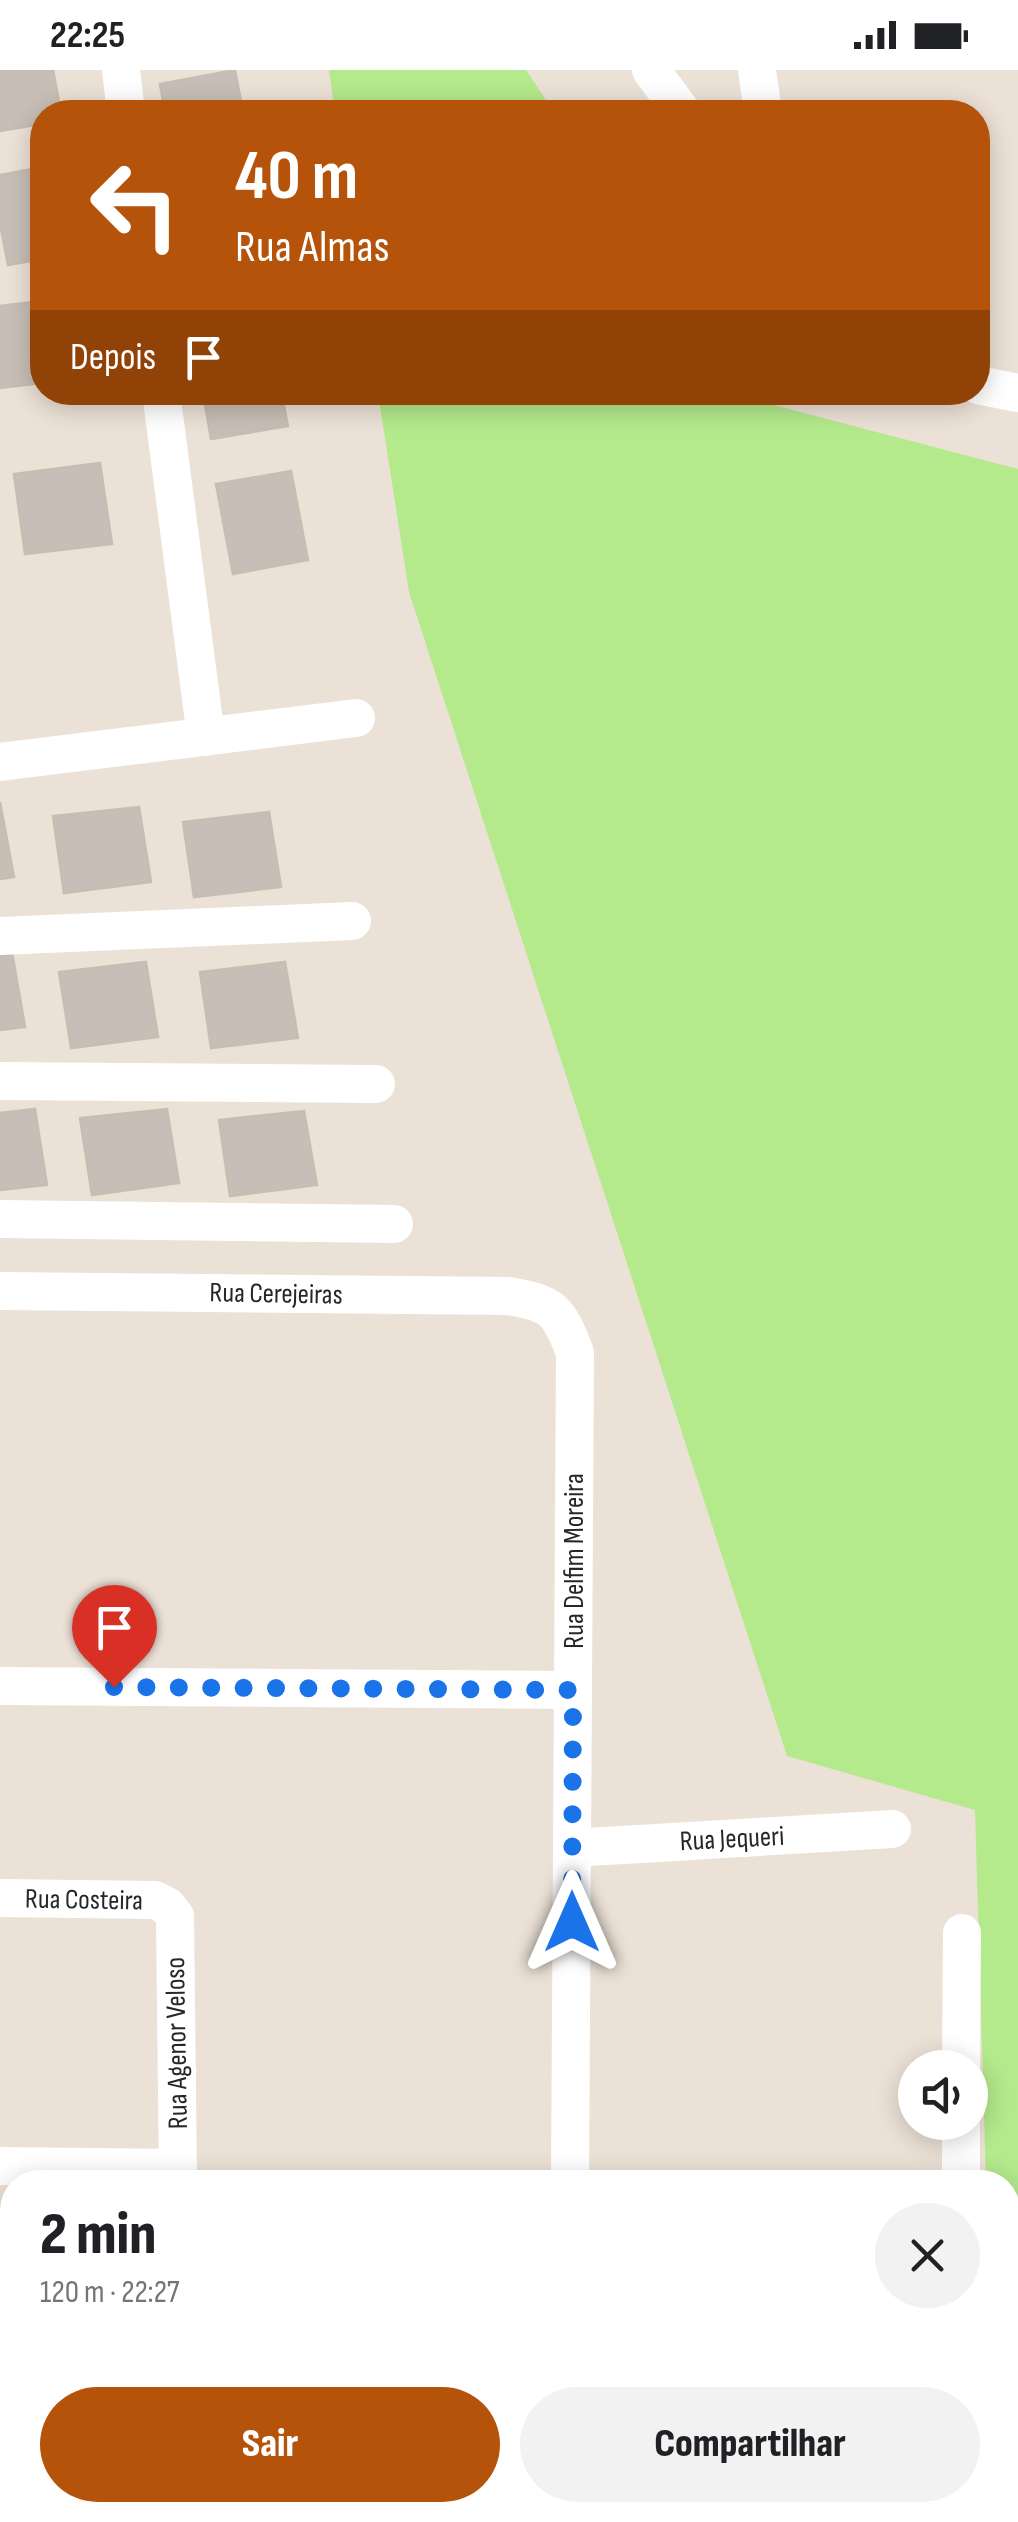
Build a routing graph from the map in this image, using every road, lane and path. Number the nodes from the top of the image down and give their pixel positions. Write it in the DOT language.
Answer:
graph roads {
  1 [pos="121,70"];
  2 [pos="652,70"];
  3 [pos="757,70"];
  4 [pos="125,100"];
  5 [pos="673,100"];
  6 [pos="761,100"];
  7 [pos="990,387"];
  8 [pos="1018,393"];
  9 [pos="163,405"];
  10 [pos="356,718"];
  11 [pos="206,737"];
  12 [pos="0,762"];
  13 [pos="352,921"];
  14 [pos="0,936"];
  15 [pos="0,1081"];
  16 [pos="376,1084"];
  17 [pos="0,1219"];
  18 [pos="394,1224"];
  19 [pos="0,1291"];
  20 [pos="550,1307"];
  21 [pos="0,1686"];
  22 [pos="573,1690"];
  23 [pos="892,1829"];
  24 [pos="572,1848"];
  25 [pos="0,1898"];
  26 [pos="167,1906"];
  27 [pos="962,1933"];
  28 [pos="961,2050"];
  29 [pos="961,2140"];
  30 [pos="0,2166"];
  31 [pos="79,2170"];
  32 [pos="178,2170"];
  33 [pos="570,2170"];
  34 [pos="960,2170"];
  1 -- 4 [label="street"];
  2 -- 5 [label="street"];
  3 -- 6 [label="street"];
  7 -- 8 [label="street"];
  9 -- 11 [label="street"];
  10 -- 11 [label="street"];
  11 -- 12 [label="street"];
  13 -- 14 [label="street"];
  15 -- 16 [label="street"];
  17 -- 18 [label="street"];
  19 -- 20 [label="street, Rua Cerejeiras"];
  20 -- 22 [label="street, Rua Delfim Moreira"];
  21 -- 22 [label="street"];
  22 -- 24 [label="street, Rua Delfim Moreira"];
  23 -- 24 [label="street, Rua Jequeri"];
  24 -- 33 [label="street, Rua Delfim Moreira"];
  25 -- 26 [label="street, Rua Costeira"];
  26 -- 32 [label="street, Rua Agenor Veloso"];
  27 -- 28 [label="street"];
  29 -- 34 [label="street"];
  30 -- 31 [label="street"];
}
